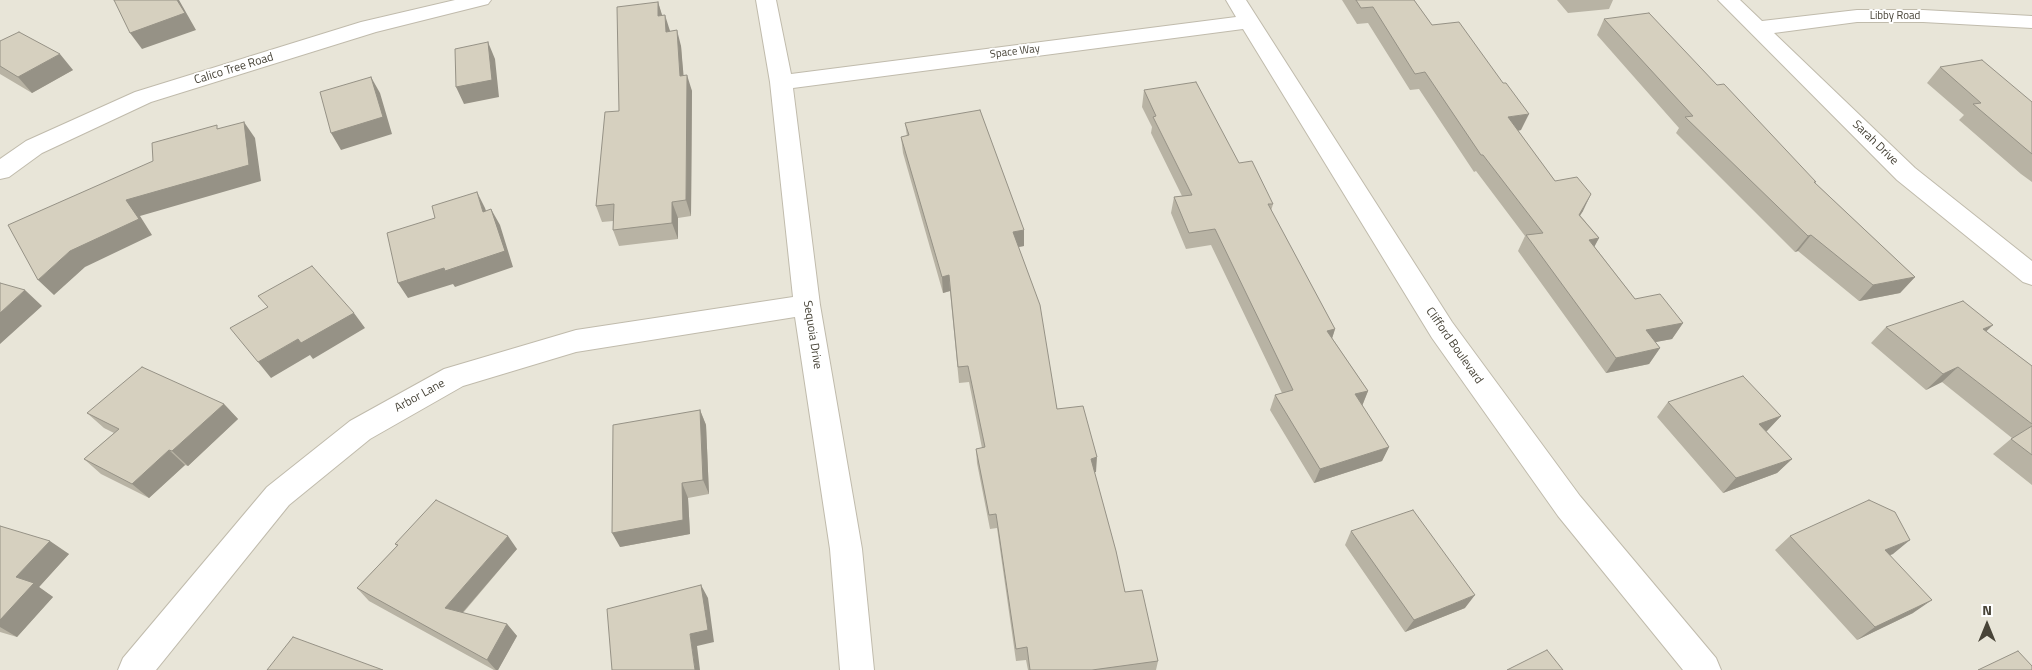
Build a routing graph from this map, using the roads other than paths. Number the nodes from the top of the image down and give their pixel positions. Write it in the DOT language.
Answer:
graph roads {
  1 [pos="481,0"];
  2 [pos="766,0"];
  3 [pos="1728,0"];
  4 [pos="1242,11"];
  5 [pos="2032,22"];
  6 [pos="1758,28"];
  7 [pos="781,82"];
  8 [pos="0,170"];
  9 [pos="2032,275"];
  10 [pos="807,305"];
  11 [pos="135,670"];
  12 [pos="857,670"];
  13 [pos="1704,670"];
  1 -- 8 [label="street, Calico Tree Road"];
  2 -- 7 [label="street, Sequoia Drive"];
  3 -- 6 [label="street, Sarah Drive"];
  4 -- 7 [label="street, Space Way"];
  4 -- 13 [label="street, Clifford Boulevard"];
  5 -- 6 [label="street, Libby Road"];
  6 -- 9 [label="street, Sarah Drive"];
  7 -- 10 [label="street, Sequoia Drive"];
  10 -- 11 [label="street, Arbor Lane"];
  10 -- 12 [label="street, Sequoia Drive"];
}
